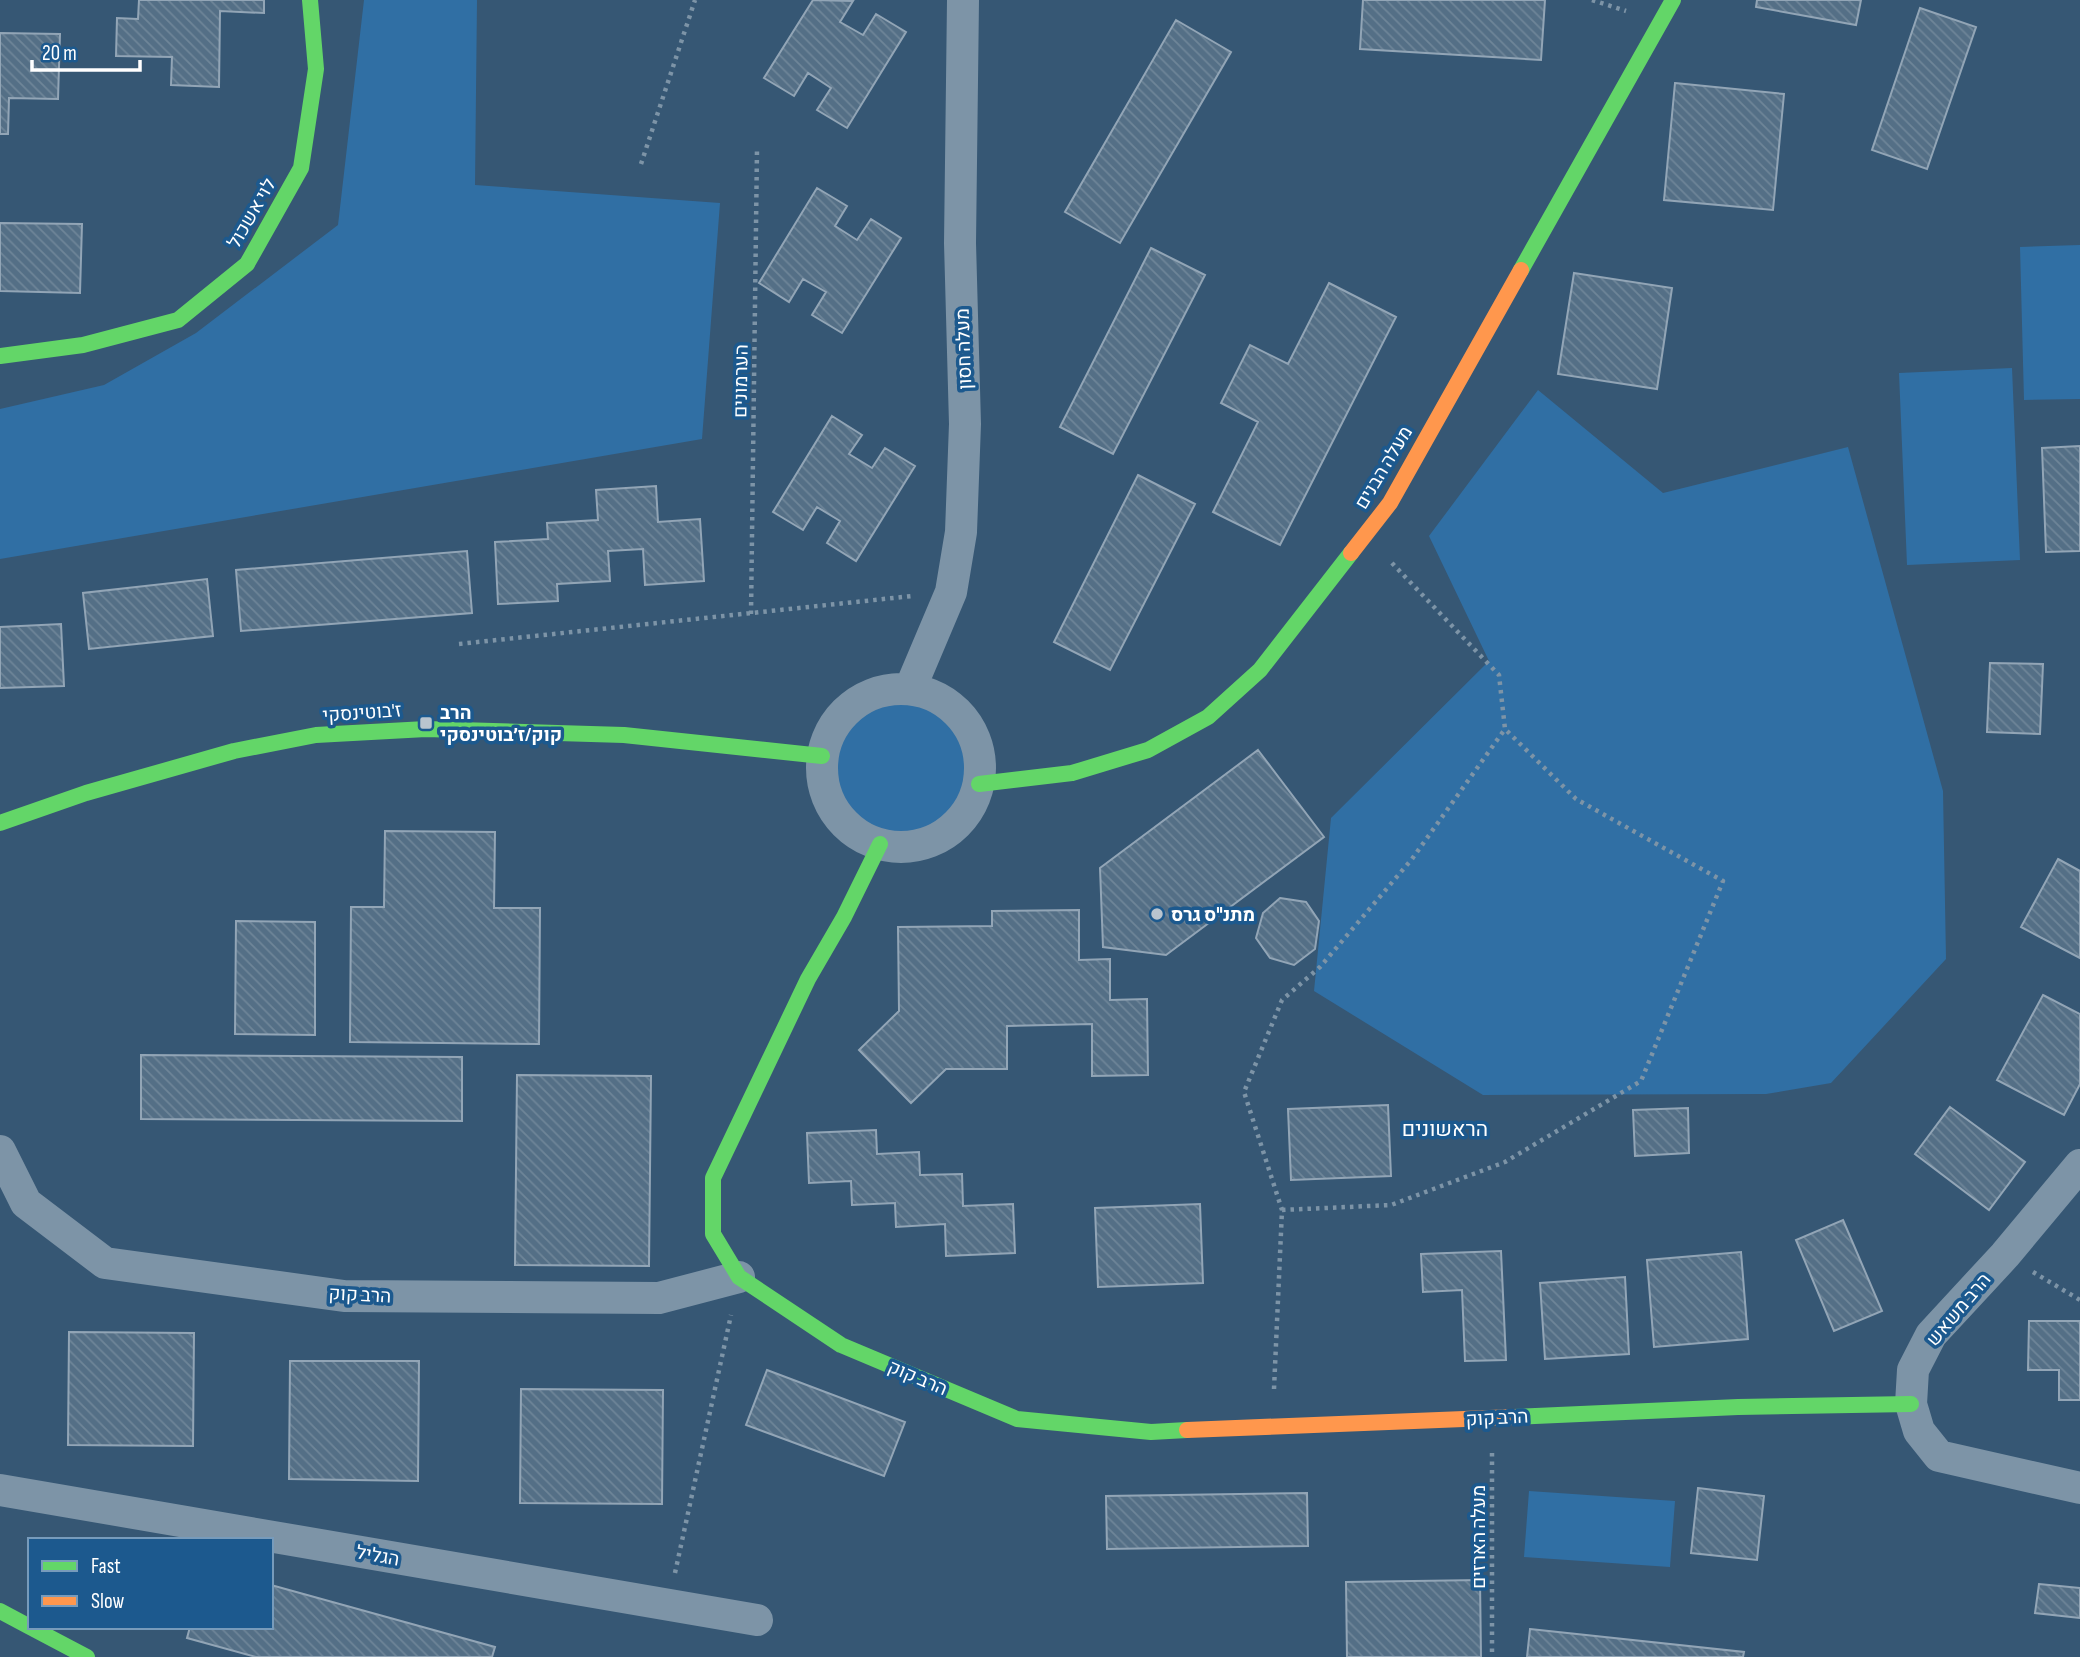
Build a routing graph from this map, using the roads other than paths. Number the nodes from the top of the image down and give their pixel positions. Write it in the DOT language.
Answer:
graph roads {
  1 [pos="310,0"];
  2 [pos="963,0"];
  3 [pos="1673,0"];
  4 [pos="0,356"];
  5 [pos="910,688"];
  6 [pos="822,756"];
  7 [pos="979,784"];
  8 [pos="0,823"];
  9 [pos="880,844"];
  10 [pos="0,1151"];
  11 [pos="2080,1165"];
  12 [pos="739,1277"];
  13 [pos="1911,1404"];
  14 [pos="2080,1488"];
  15 [pos="0,1490"];
  16 [pos="0,1611"];
  17 [pos="757,1620"];
  18 [pos="28,1626"];
  19 [pos="34,1629"];
  20 [pos="87,1657"];
  1 -- 4 [label="street, לוי אשכול"];
  2 -- 5 [label="street, מעלה חסון"];
  3 -- 7 [label="street, מעלה הבנים"];
  5 -- 6 [label="street"];
  5 -- 7 [label="street"];
  6 -- 8 [label="street, ז'בוטינסקי"];
  6 -- 9 [label="street"];
  7 -- 9 [label="street"];
  9 -- 12 [label="street"];
  10 -- 12 [label="street, הרב קוק"];
  11 -- 13 [label="street, הרב משאש"];
  12 -- 13 [label="street, הרב קוק"];
  13 -- 14 [label="street, הרב משאש"];
  15 -- 17 [label="street, הגליל"];
  16 -- 18 [label="street"];
  19 -- 20 [label="street"];
}
